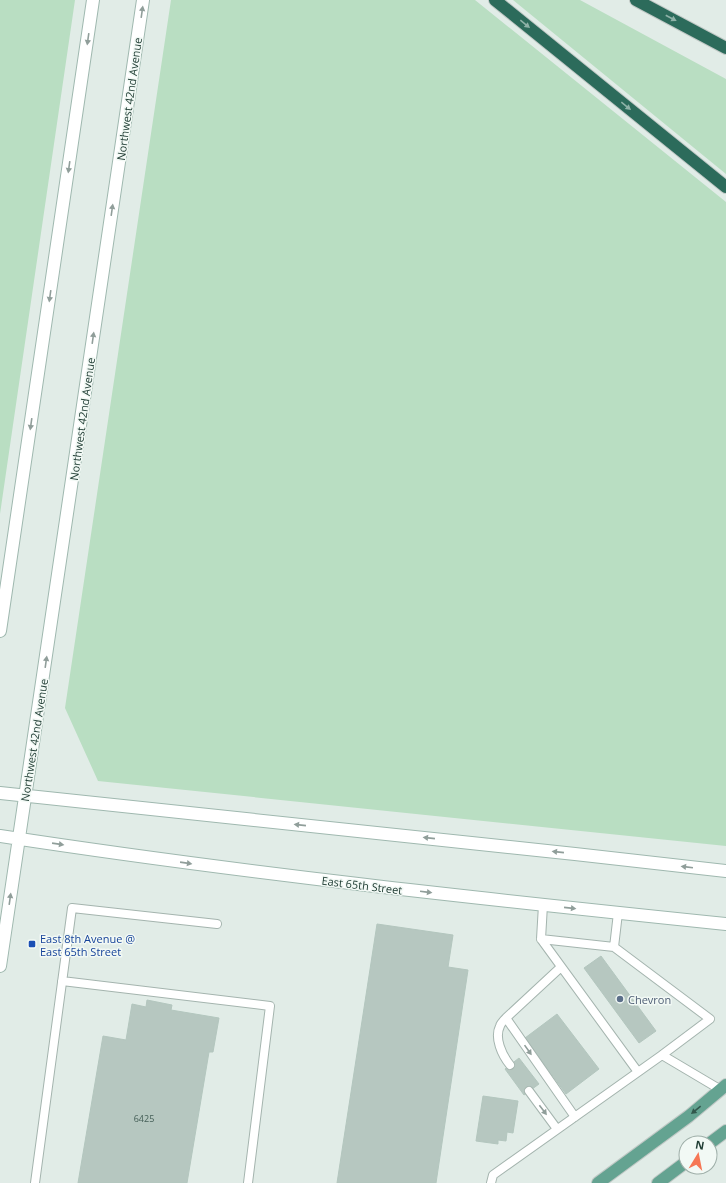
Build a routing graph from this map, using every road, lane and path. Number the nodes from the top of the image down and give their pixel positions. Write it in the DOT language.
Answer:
graph roads {
  1 [pos="93,0"];
  2 [pos="143,0"];
  3 [pos="495,0"];
  4 [pos="636,0"];
  5 [pos="726,48"];
  6 [pos="726,187"];
  7 [pos="0,631"];
  8 [pos="0,793"];
  9 [pos="26,796"];
  10 [pos="0,836"];
  11 [pos="19,839"];
  12 [pos="726,871"];
  13 [pos="543,905"];
  14 [pos="618,913"];
  15 [pos="218,924"];
  16 [pos="726,924"];
  17 [pos="541,939"];
  18 [pos="614,947"];
  19 [pos="0,966"];
  20 [pos="561,967"];
  21 [pos="62,981"];
  22 [pos="506,1018"];
  23 [pos="662,1055"];
  24 [pos="510,1065"];
  25 [pos="638,1072"];
  26 [pos="723,1088"];
  27 [pos="529,1091"];
  28 [pos="575,1117"];
  29 [pos="557,1129"];
  30 [pos="726,1130"];
  31 [pos="718,1136"];
  32 [pos="678,1168"];
  33 [pos="35,1183"];
  34 [pos="248,1183"];
  35 [pos="491,1183"];
  36 [pos="598,1183"];
  37 [pos="658,1183"];
  1 -- 7 [label="main road, one-way"];
  9 -- 2 [label="main road, Northwest 42nd Avenue, one-way"];
  3 -- 6 [label="highway, one-way"];
  4 -- 5 [label="highway, one-way"];
  8 -- 9 [label="main road"];
  9 -- 11 [label="main road, Northwest 42nd Avenue"];
  12 -- 9 [label="main road, one-way"];
  10 -- 11 [label="main road, East 65th Street"];
  11 -- 13 [label="main road, East 65th Street, one-way"];
  19 -- 11 [label="main road, Northwest 42nd Avenue, one-way"];
  13 -- 14 [label="main road, East 65th Street, one-way"];
  13 -- 17 [label="lane"];
  14 -- 16 [label="main road, East 65th Street"];
  14 -- 18 [label="lane"];
  15 -- 21 [label="lane"];
  17 -- 18 [label="lane"];
  17 -- 20 [label="lane"];
  18 -- 23 [label="lane"];
  20 -- 22 [label="lane"];
  20 -- 25 [label="lane"];
  21 -- 33 [label="lane"];
  21 -- 34 [label="lane"];
  22 -- 24 [label="lane"];
  22 -- 28 [label="lane, one-way"];
  23 -- 25 [label="lane"];
  23 -- 26 [label="lane"];
  25 -- 28 [label="lane"];
  26 -- 36 [label="main road, one-way"];
  27 -- 29 [label="lane, one-way"];
  28 -- 29 [label="lane"];
  29 -- 35 [label="lane"];
  30 -- 31 [label="main road"];
  32 -- 37 [label="main road"];
}
